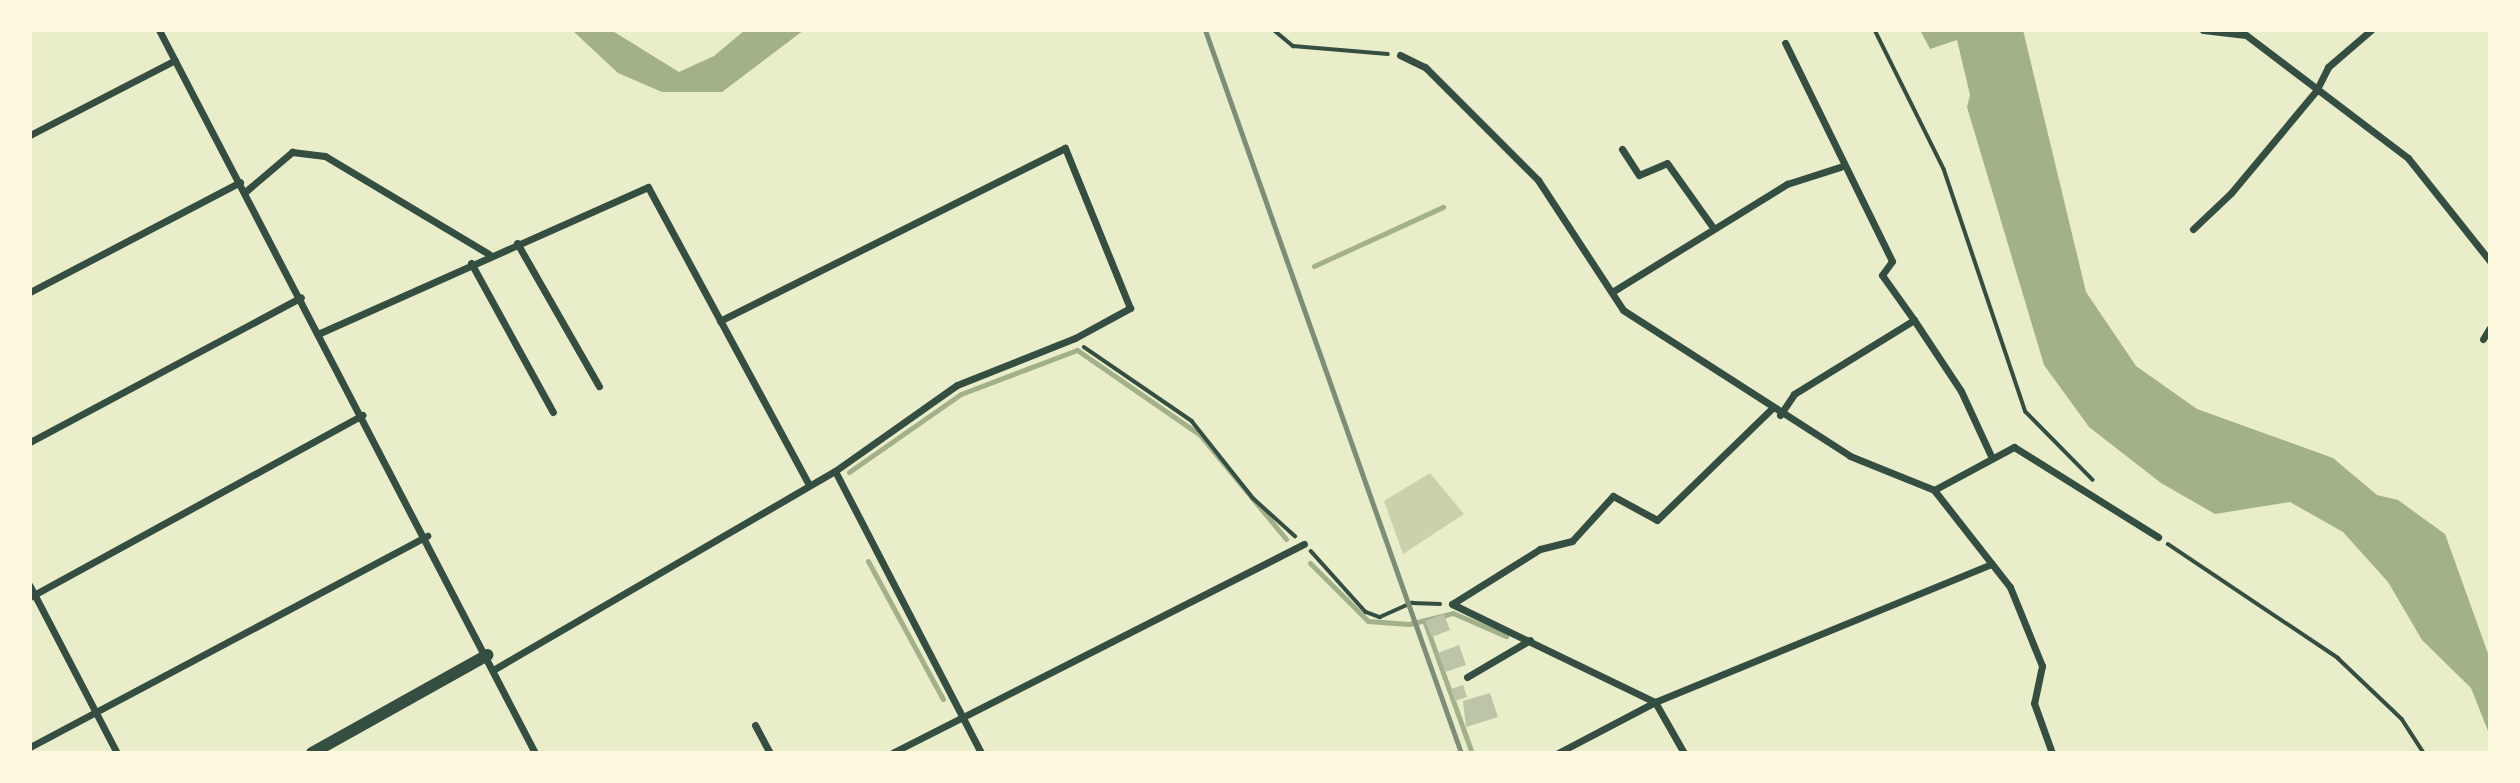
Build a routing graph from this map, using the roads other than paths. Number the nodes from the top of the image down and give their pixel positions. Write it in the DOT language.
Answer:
graph roads {
  1 [pos="159,30"];
  2 [pos="2203,30"];
  3 [pos="2371,30"];
  4 [pos="1785,43"];
  5 [pos="1400,55"];
  6 [pos="175,60"];
  7 [pos="2316,91"];
  8 [pos="30,135"];
  9 [pos="1622,149"];
  10 [pos="1840,167"];
  11 [pos="240,182"];
  12 [pos="245,192"];
  13 [pos="1712,226"];
  14 [pos="2193,229"];
  15 [pos="517,243"];
  16 [pos="489,254"];
  17 [pos="2490,261"];
  18 [pos="471,263"];
  19 [pos="30,292"];
  20 [pos="1612,292"];
  21 [pos="301,297"];
  22 [pos="1914,320"];
  23 [pos="720,321"];
  24 [pos="2490,328"];
  25 [pos="320,333"];
  26 [pos="2483,338"];
  27 [pos="599,386"];
  28 [pos="1771,409"];
  29 [pos="553,412"];
  30 [pos="362,415"];
  31 [pos="1780,415"];
  32 [pos="30,442"];
  33 [pos="1991,456"];
  34 [pos="835,471"];
  35 [pos="808,483"];
  36 [pos="1934,490"];
  37 [pos="427,536"];
  38 [pos="2158,537"];
  39 [pos="1304,544"];
  40 [pos="1992,564"];
  41 [pos="30,586"];
  42 [pos="32,595"];
  43 [pos="1530,640"];
  44 [pos="487,655"];
  45 [pos="493,670"];
  46 [pos="1467,677"];
  47 [pos="1655,702"];
  48 [pos="95,712"];
  49 [pos="962,718"];
  50 [pos="755,725"];
  51 [pos="30,747"];
  52 [pos="117,753"];
  53 [pos="312,753"];
  54 [pos="535,753"];
  55 [pos="770,753"];
  56 [pos="892,753"];
  57 [pos="981,753"];
  58 [pos="1558,753"];
  59 [pos="1684,753"];
  60 [pos="2052,753"];
  1 -- 6 [label="street"];
  2 -- 7 [label="street"];
  3 -- 7 [label="street"];
  4 -- 10 [label="street"];
  5 -- 20 [label="street"];
  6 -- 8 [label="street"];
  6 -- 11 [label="street"];
  7 -- 14 [label="street"];
  7 -- 17 [label="street"];
  9 -- 13 [label="street"];
  10 -- 13 [label="street"];
  10 -- 22 [label="street"];
  11 -- 12 [label="street"];
  11 -- 19 [label="street"];
  12 -- 16 [label="street"];
  12 -- 21 [label="street"];
  13 -- 20 [label="street"];
  15 -- 16 [label="street"];
  15 -- 23 [label="street"];
  15 -- 27 [label="street"];
  16 -- 18 [label="street"];
  18 -- 25 [label="street"];
  18 -- 29 [label="street"];
  20 -- 28 [label="street"];
  21 -- 25 [label="street"];
  21 -- 32 [label="street"];
  22 -- 31 [label="street"];
  22 -- 33 [label="street"];
  23 -- 34 [label="street"];
  23 -- 35 [label="street"];
  24 -- 26 [label="street"];
  25 -- 30 [label="street"];
  28 -- 31 [label="street"];
  28 -- 43 [label="street"];
  30 -- 37 [label="street"];
  30 -- 42 [label="street"];
  31 -- 36 [label="street"];
  33 -- 36 [label="street"];
  33 -- 38 [label="street"];
  34 -- 35 [label="street"];
  34 -- 49 [label="street"];
  35 -- 45 [label="street"];
  36 -- 40 [label="street"];
  37 -- 44 [label="street"];
  37 -- 48 [label="street"];
  39 -- 49 [label="street"];
  40 -- 47 [label="street"];
  40 -- 60 [label="street"];
  41 -- 42 [label="street"];
  42 -- 48 [label="street"];
  43 -- 46 [label="street"];
  43 -- 47 [label="street"];
  44 -- 45 [label="street"];
  44 -- 53 [label="street"];
  45 -- 54 [label="street"];
  47 -- 58 [label="street"];
  47 -- 59 [label="street"];
  48 -- 51 [label="street"];
  48 -- 52 [label="street"];
  49 -- 56 [label="street"];
  49 -- 57 [label="street"];
  50 -- 55 [label="street"];
}
